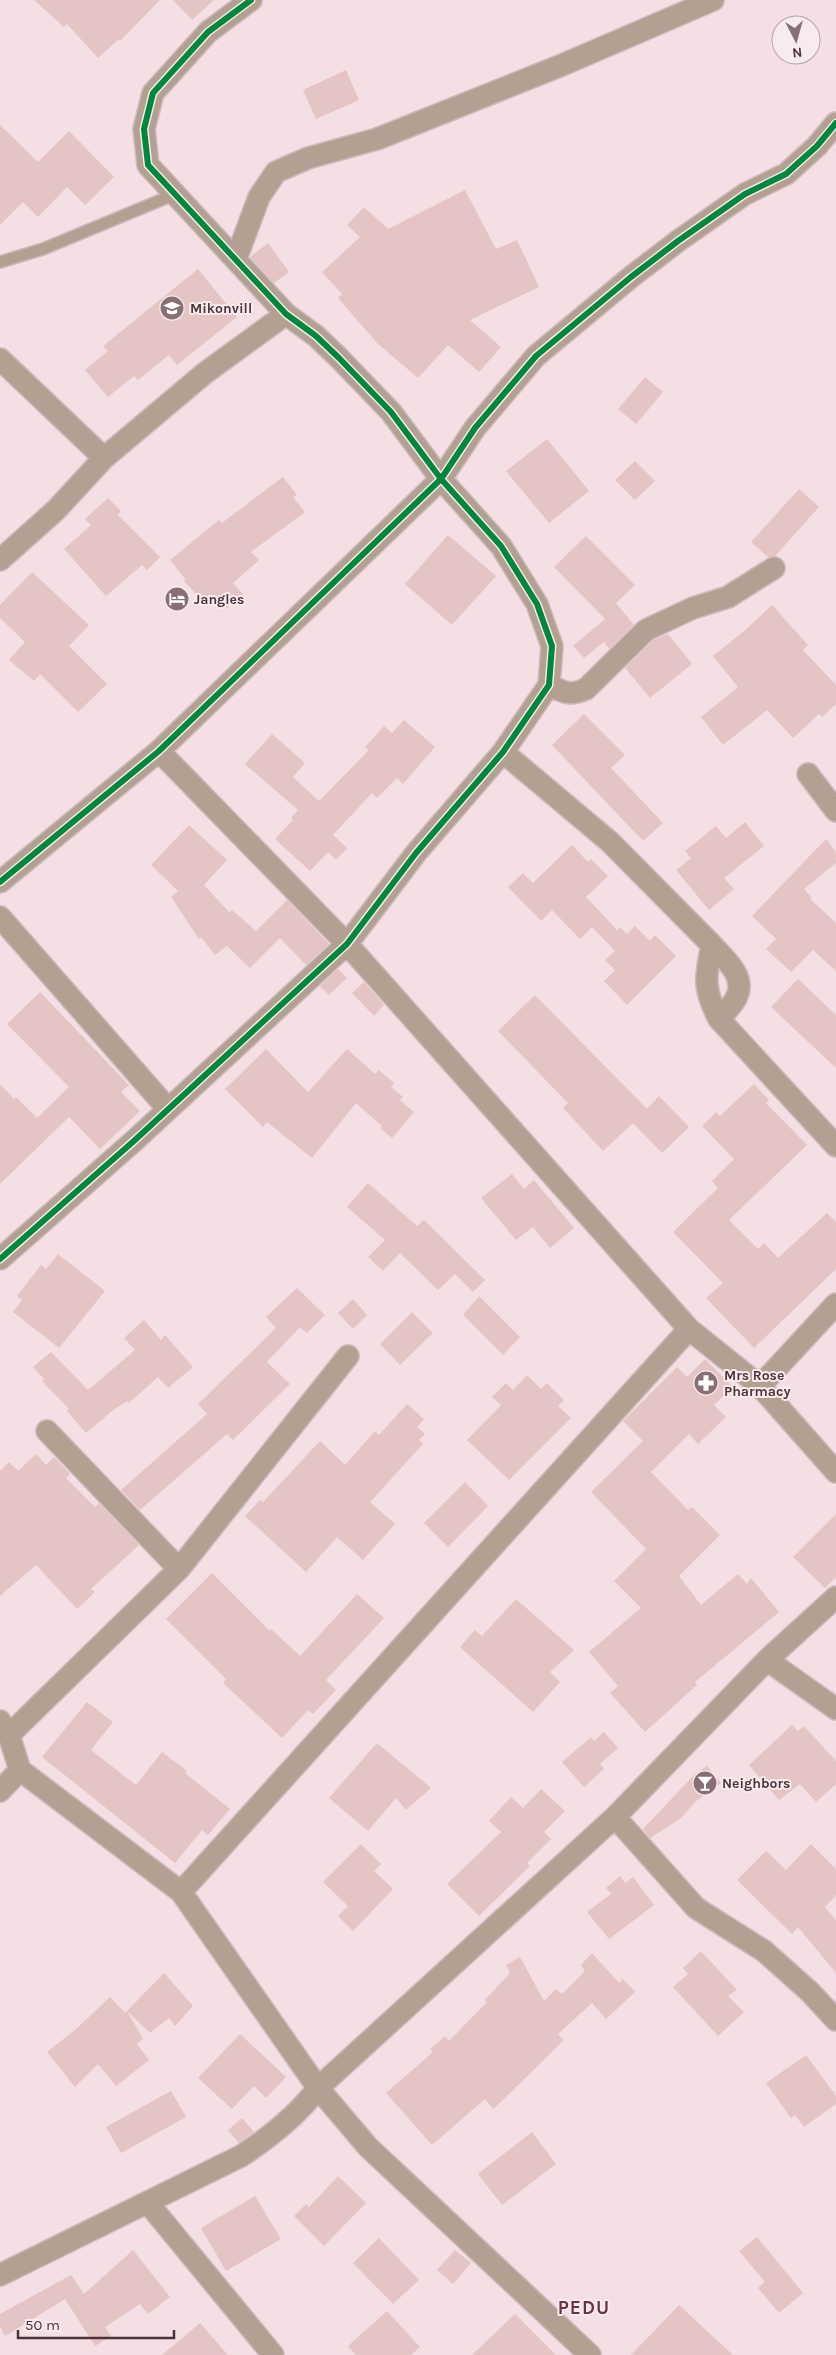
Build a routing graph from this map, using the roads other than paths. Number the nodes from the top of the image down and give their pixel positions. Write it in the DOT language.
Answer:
graph roads {
  1 [pos="251,0"];
  2 [pos="713,0"];
  3 [pos="836,123"];
  4 [pos="173,195"];
  5 [pos="236,259"];
  6 [pos="0,262"];
  7 [pos="286,314"];
  8 [pos="0,359"];
  9 [pos="104,458"];
  10 [pos="441,479"];
  11 [pos="0,560"];
  12 [pos="774,568"];
  13 [pos="550,685"];
  14 [pos="159,751"];
  15 [pos="503,752"];
  16 [pos="808,774"];
  17 [pos="836,811"];
  18 [pos="0,882"];
  19 [pos="0,917"];
  20 [pos="347,944"];
  21 [pos="712,945"];
  22 [pos="719,1019"];
  23 [pos="168,1109"];
  24 [pos="836,1146"];
  25 [pos="0,1259"];
  26 [pos="836,1304"];
  27 [pos="689,1330"];
  28 [pos="348,1356"];
  29 [pos="760,1386"];
  30 [pos="48,1431"];
  31 [pos="836,1472"];
  32 [pos="179,1569"];
  33 [pos="836,1597"];
  34 [pos="767,1660"];
  35 [pos="836,1709"];
  36 [pos="5,1728"];
  37 [pos="20,1770"];
  38 [pos="0,1791"];
  39 [pos="615,1817"];
  40 [pos="181,1892"];
  41 [pos="836,2020"];
  42 [pos="318,2088"];
  43 [pos="148,2203"];
  44 [pos="0,2275"];
  45 [pos="273,2355"];
  46 [pos="590,2355"];
  1 -- 4 [label="street"];
  2 -- 5 [label="street"];
  3 -- 10 [label="street"];
  4 -- 5 [label="street"];
  4 -- 6 [label="lane"];
  5 -- 7 [label="street"];
  7 -- 9 [label="street"];
  7 -- 10 [label="street"];
  8 -- 9 [label="street"];
  9 -- 11 [label="street"];
  10 -- 13 [label="street"];
  10 -- 14 [label="street"];
  12 -- 13 [label="street"];
  13 -- 15 [label="street"];
  14 -- 18 [label="street"];
  14 -- 20 [label="street"];
  15 -- 20 [label="street"];
  15 -- 21 [label="street"];
  16 -- 17 [label="street"];
  19 -- 23 [label="street"];
  20 -- 23 [label="street"];
  20 -- 27 [label="street"];
  21 -- 22 [label="street"];
  21 -- 22 [label="street"];
  22 -- 24 [label="street"];
  23 -- 25 [label="street"];
  26 -- 29 [label="street"];
  27 -- 29 [label="street"];
  27 -- 40 [label="street"];
  28 -- 32 [label="street"];
  29 -- 31 [label="street"];
  30 -- 32 [label="street"];
  32 -- 36 [label="street"];
  33 -- 34 [label="street"];
  34 -- 35 [label="street"];
  34 -- 39 [label="street"];
  36 -- 37 [label="street"];
  37 -- 38 [label="street"];
  37 -- 40 [label="street"];
  39 -- 41 [label="street"];
  39 -- 42 [label="street"];
  40 -- 42 [label="street"];
  42 -- 43 [label="street"];
  42 -- 46 [label="street"];
  43 -- 44 [label="street"];
  43 -- 45 [label="street"];
}
